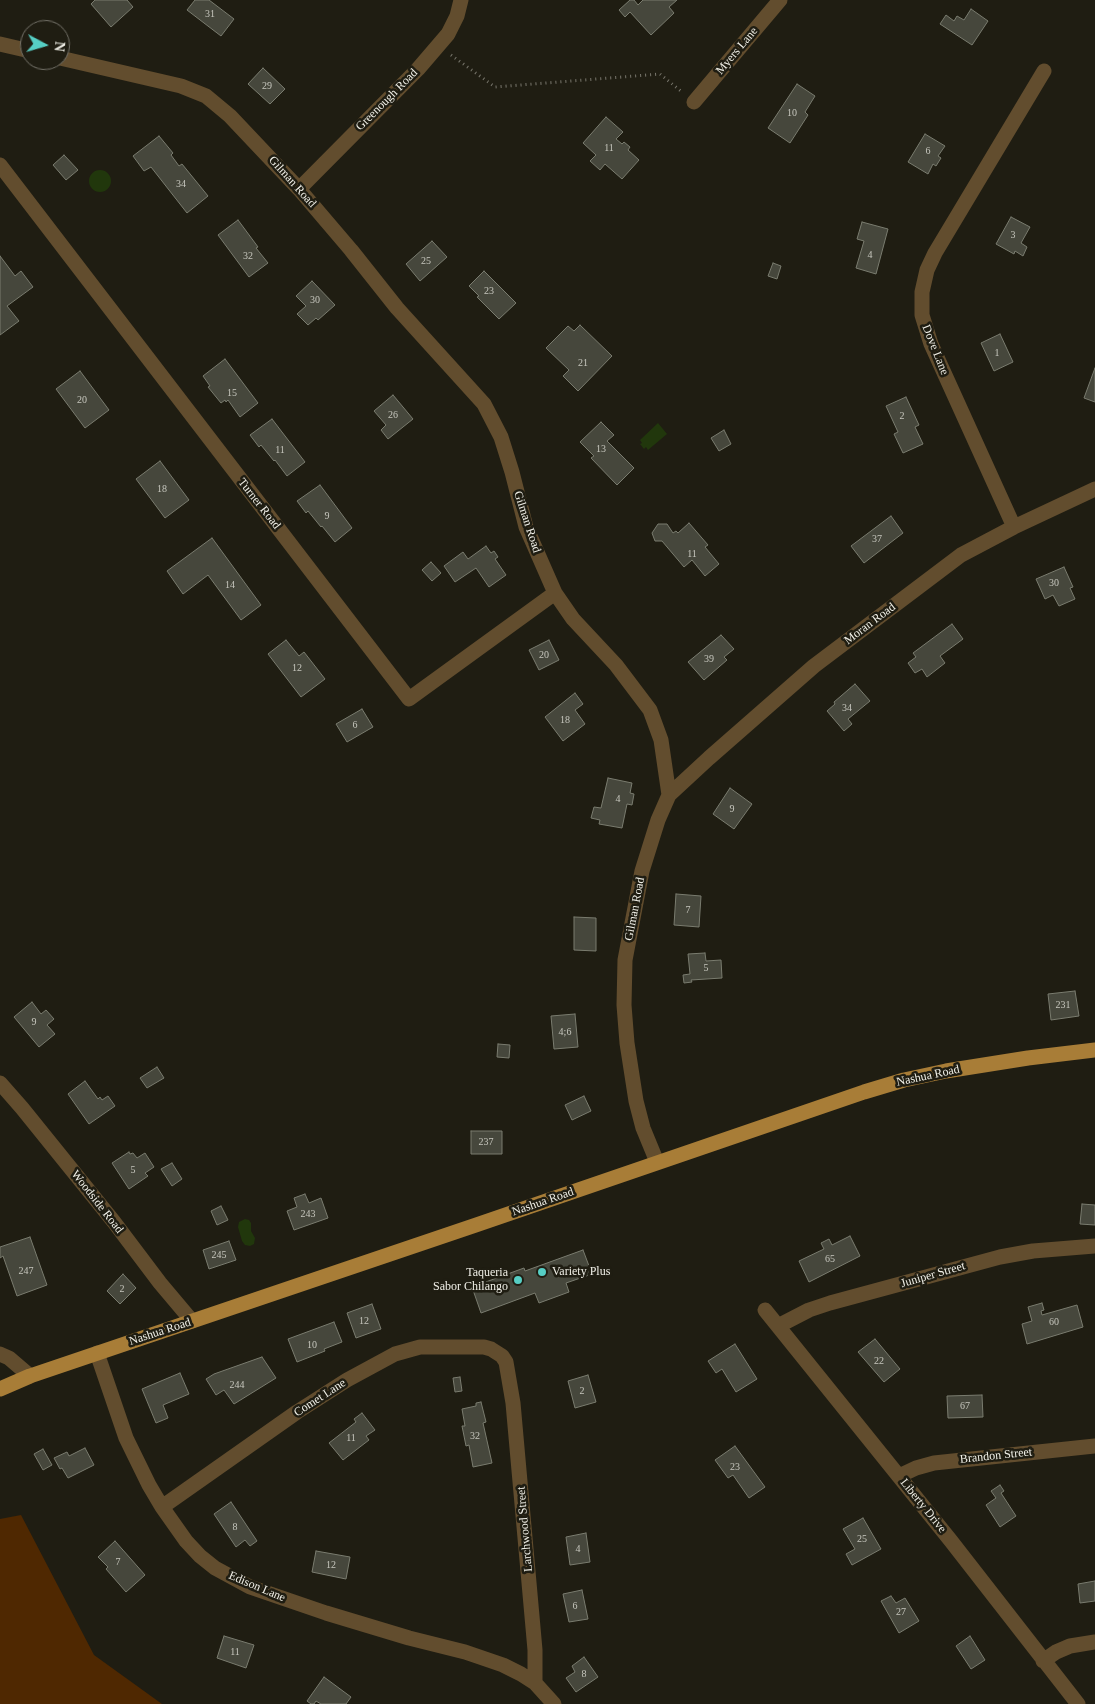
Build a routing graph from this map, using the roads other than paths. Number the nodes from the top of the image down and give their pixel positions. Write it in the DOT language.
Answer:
graph roads {
  1 [pos="460,0"];
  2 [pos="780,0"];
  3 [pos="0,44"];
  4 [pos="20,49"];
  5 [pos="70,60"];
  6 [pos="1044,71"];
  7 [pos="694,102"];
  8 [pos="0,165"];
  9 [pos="299,189"];
  10 [pos="1095,490"];
  11 [pos="1014,527"];
  12 [pos="555,593"];
  13 [pos="669,796"];
  14 [pos="1095,1050"];
  15 [pos="0,1083"];
  16 [pos="657,1162"];
  17 [pos="1095,1246"];
  18 [pos="765,1310"];
  19 [pos="192,1321"];
  20 [pos="778,1326"];
  21 [pos="497,1352"];
  22 [pos="97,1353"];
  23 [pos="0,1354"];
  24 [pos="30,1376"];
  25 [pos="0,1388"];
  26 [pos="1095,1446"];
  27 [pos="900,1476"];
  28 [pos="162,1507"];
  29 [pos="1095,1642"];
  30 [pos="1043,1661"];
  31 [pos="535,1683"];
  32 [pos="554,1704"];
  33 [pos="1078,1704"];
  1 -- 9 [label="street, Greenough Road"];
  2 -- 7 [label="street, Myers Lane"];
  3 -- 4 [label="street"];
  5 -- 9 [label="street, Gilman Road"];
  6 -- 11 [label="street, Dove Lane"];
  8 -- 12 [label="street, Turner Road"];
  9 -- 12 [label="street, Gilman Road"];
  10 -- 11 [label="street, Moran Road"];
  11 -- 13 [label="street, Moran Road"];
  12 -- 13 [label="street, Gilman Road"];
  13 -- 16 [label="street, Gilman Road"];
  14 -- 16 [label="main road, Nashua Road"];
  15 -- 19 [label="street, Woodside Road"];
  16 -- 19 [label="main road, Nashua Road"];
  17 -- 20 [label="street, Juniper Street"];
  18 -- 20 [label="street, Liberty Drive"];
  19 -- 22 [label="main road, Nashua Road"];
  20 -- 27 [label="street, Liberty Drive"];
  21 -- 28 [label="street, Comet Lane"];
  21 -- 31 [label="street, Larchwood Street"];
  22 -- 24 [label="main road, Nashua Road"];
  22 -- 28 [label="street, Edison Lane"];
  23 -- 24 [label="street"];
  24 -- 25 [label="main road, Nashua Road"];
  26 -- 27 [label="street, Brandon Street"];
  27 -- 30 [label="street, Liberty Drive"];
  28 -- 31 [label="street, Edison Lane"];
  29 -- 30 [label="street"];
  30 -- 33 [label="street, Liberty Drive"];
  31 -- 32 [label="street"];
}
